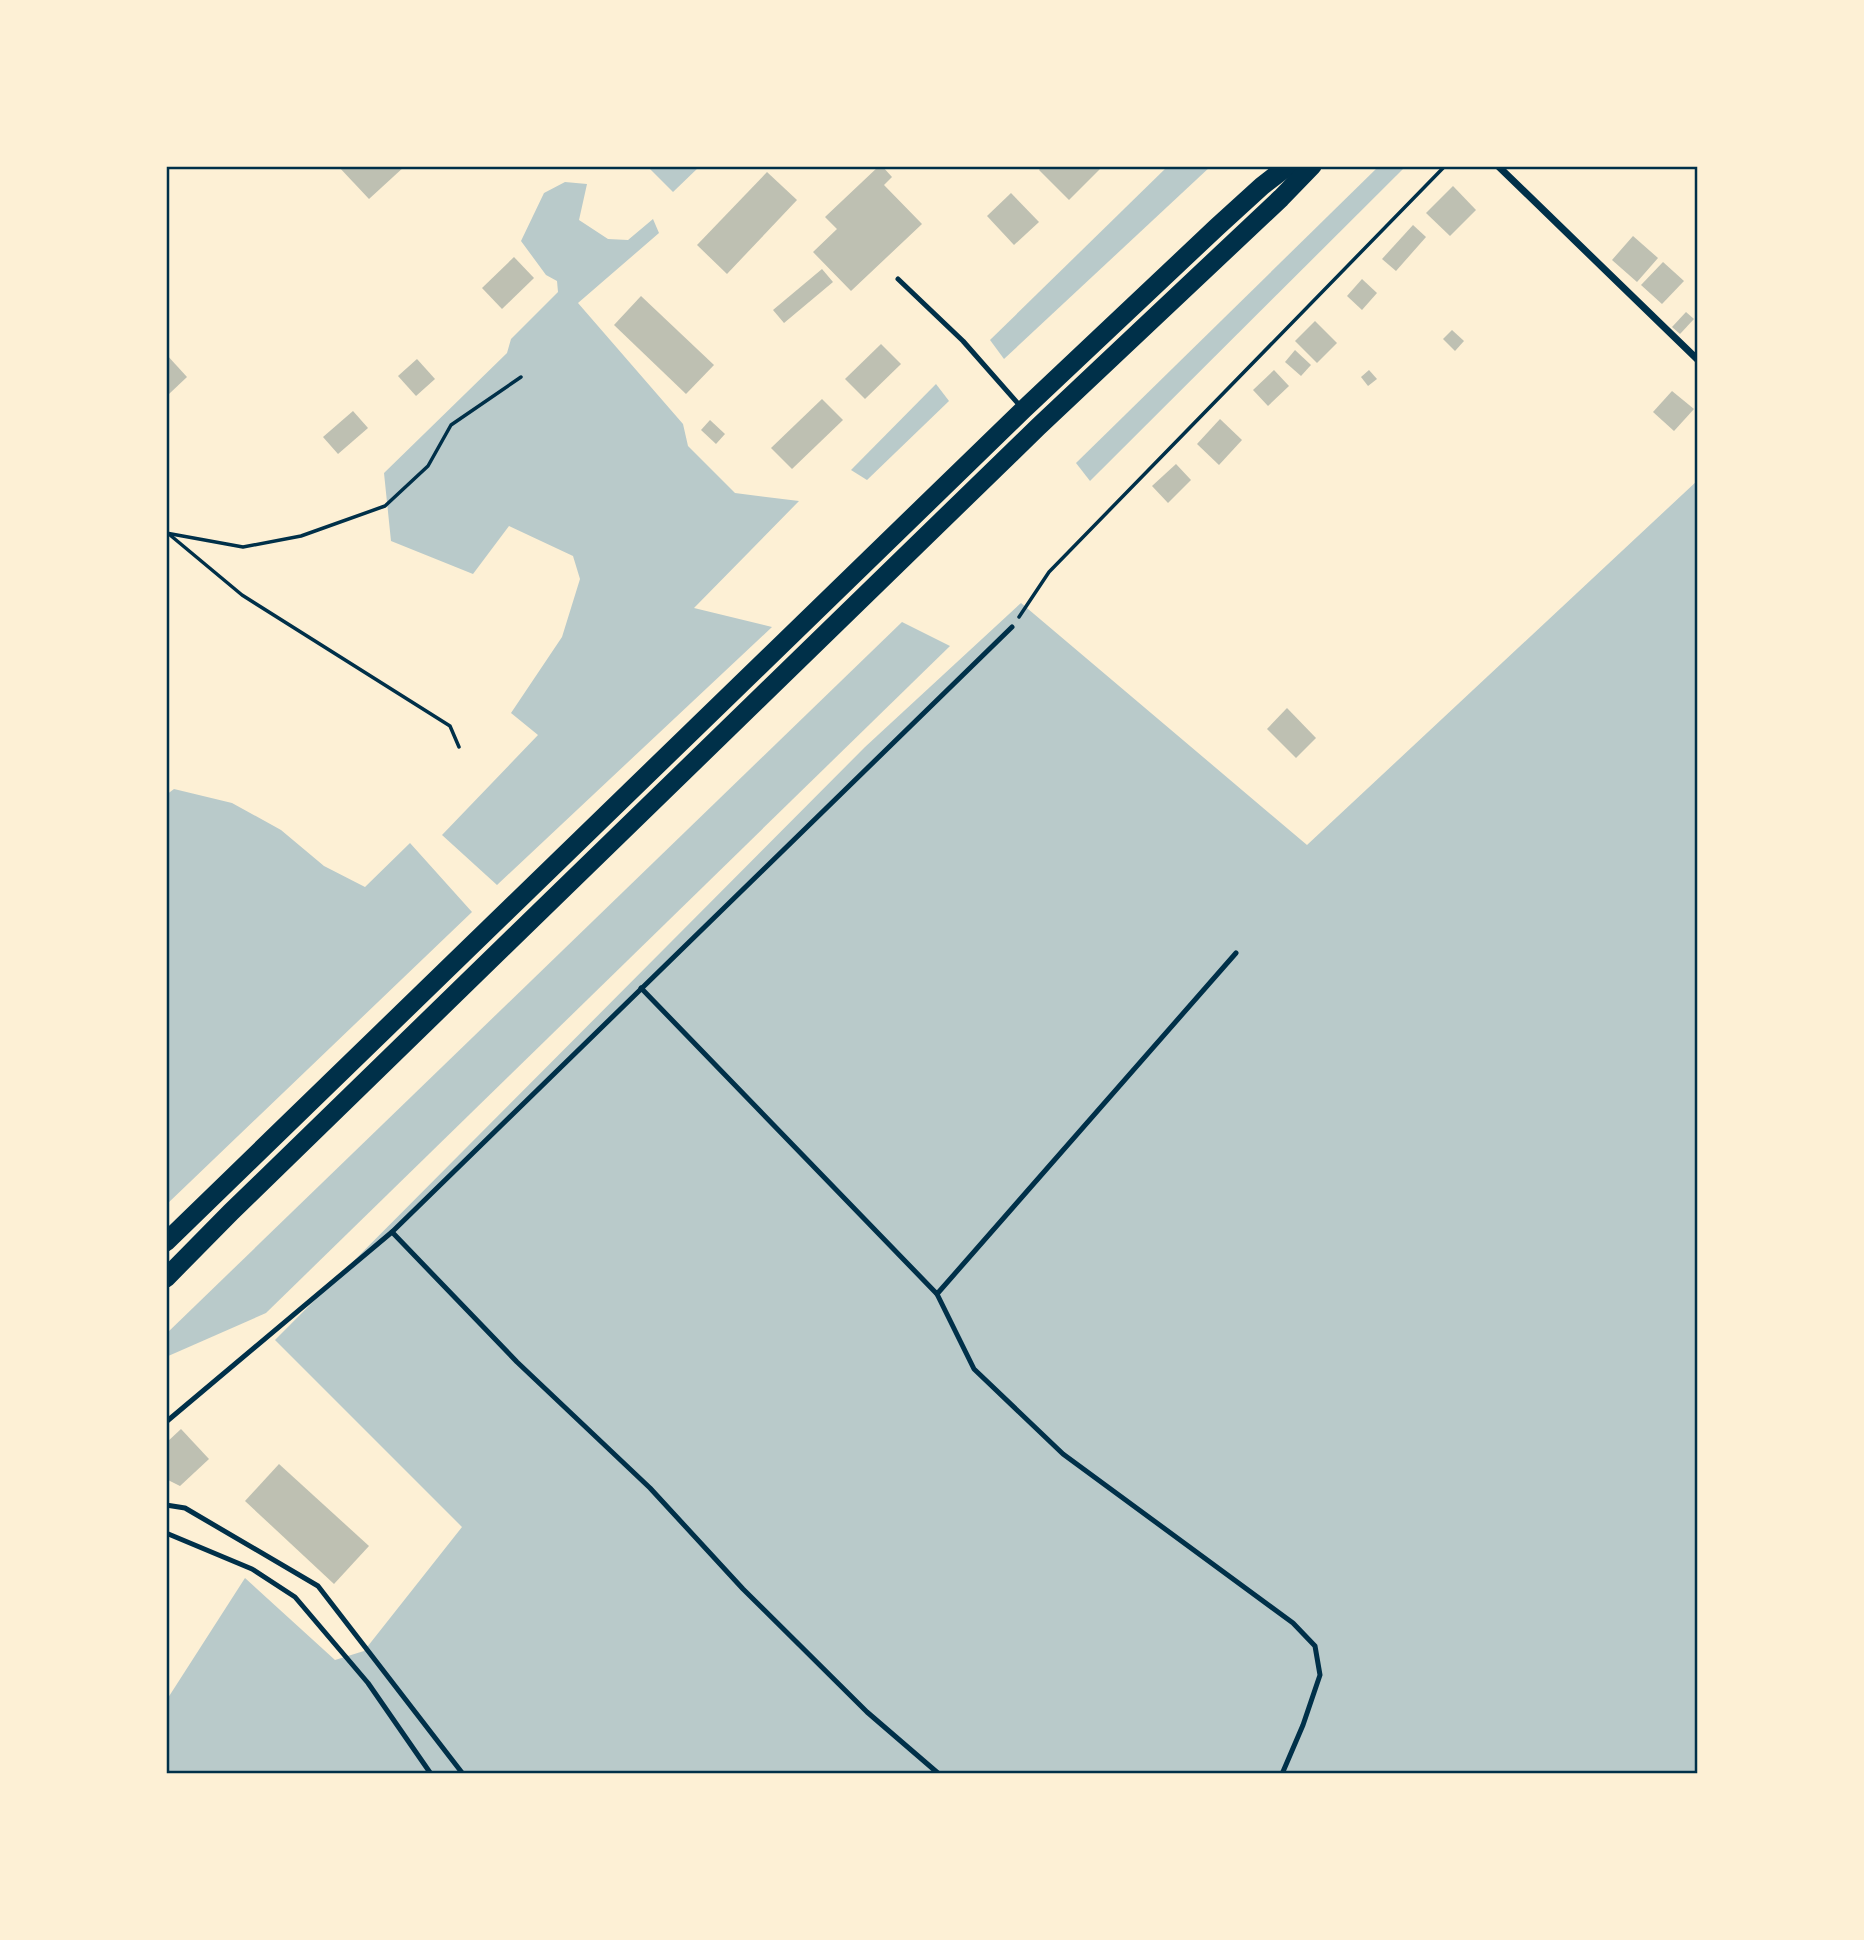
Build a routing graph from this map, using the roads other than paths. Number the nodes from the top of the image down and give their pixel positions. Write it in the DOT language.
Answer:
graph roads {
  1 [pos="1288,166"];
  2 [pos="1312,166"];
  3 [pos="1498,166"];
  4 [pos="898,279"];
  5 [pos="1698,360"];
  6 [pos="1023,410"];
  7 [pos="1012,627"];
  8 [pos="1236,953"];
  9 [pos="641,988"];
  10 [pos="392,1232"];
  11 [pos="166,1242"];
  12 [pos="166,1278"];
  13 [pos="937,1294"];
  14 [pos="166,1422"];
  15 [pos="166,1505"];
  16 [pos="166,1533"];
  17 [pos="431,1774"];
  18 [pos="463,1774"];
  19 [pos="939,1774"];
  20 [pos="1282,1774"];
  1 -- 6 [label="highway"];
  2 -- 12 [label="highway"];
  3 -- 5 [label="street"];
  4 -- 6 [label="lane"];
  6 -- 11 [label="highway"];
  7 -- 9 [label="lane"];
  8 -- 13 [label="lane"];
  9 -- 10 [label="lane"];
  9 -- 13 [label="lane"];
  10 -- 14 [label="lane"];
  10 -- 19 [label="lane"];
  13 -- 20 [label="lane"];
  15 -- 18 [label="lane"];
  16 -- 17 [label="lane"];
}
